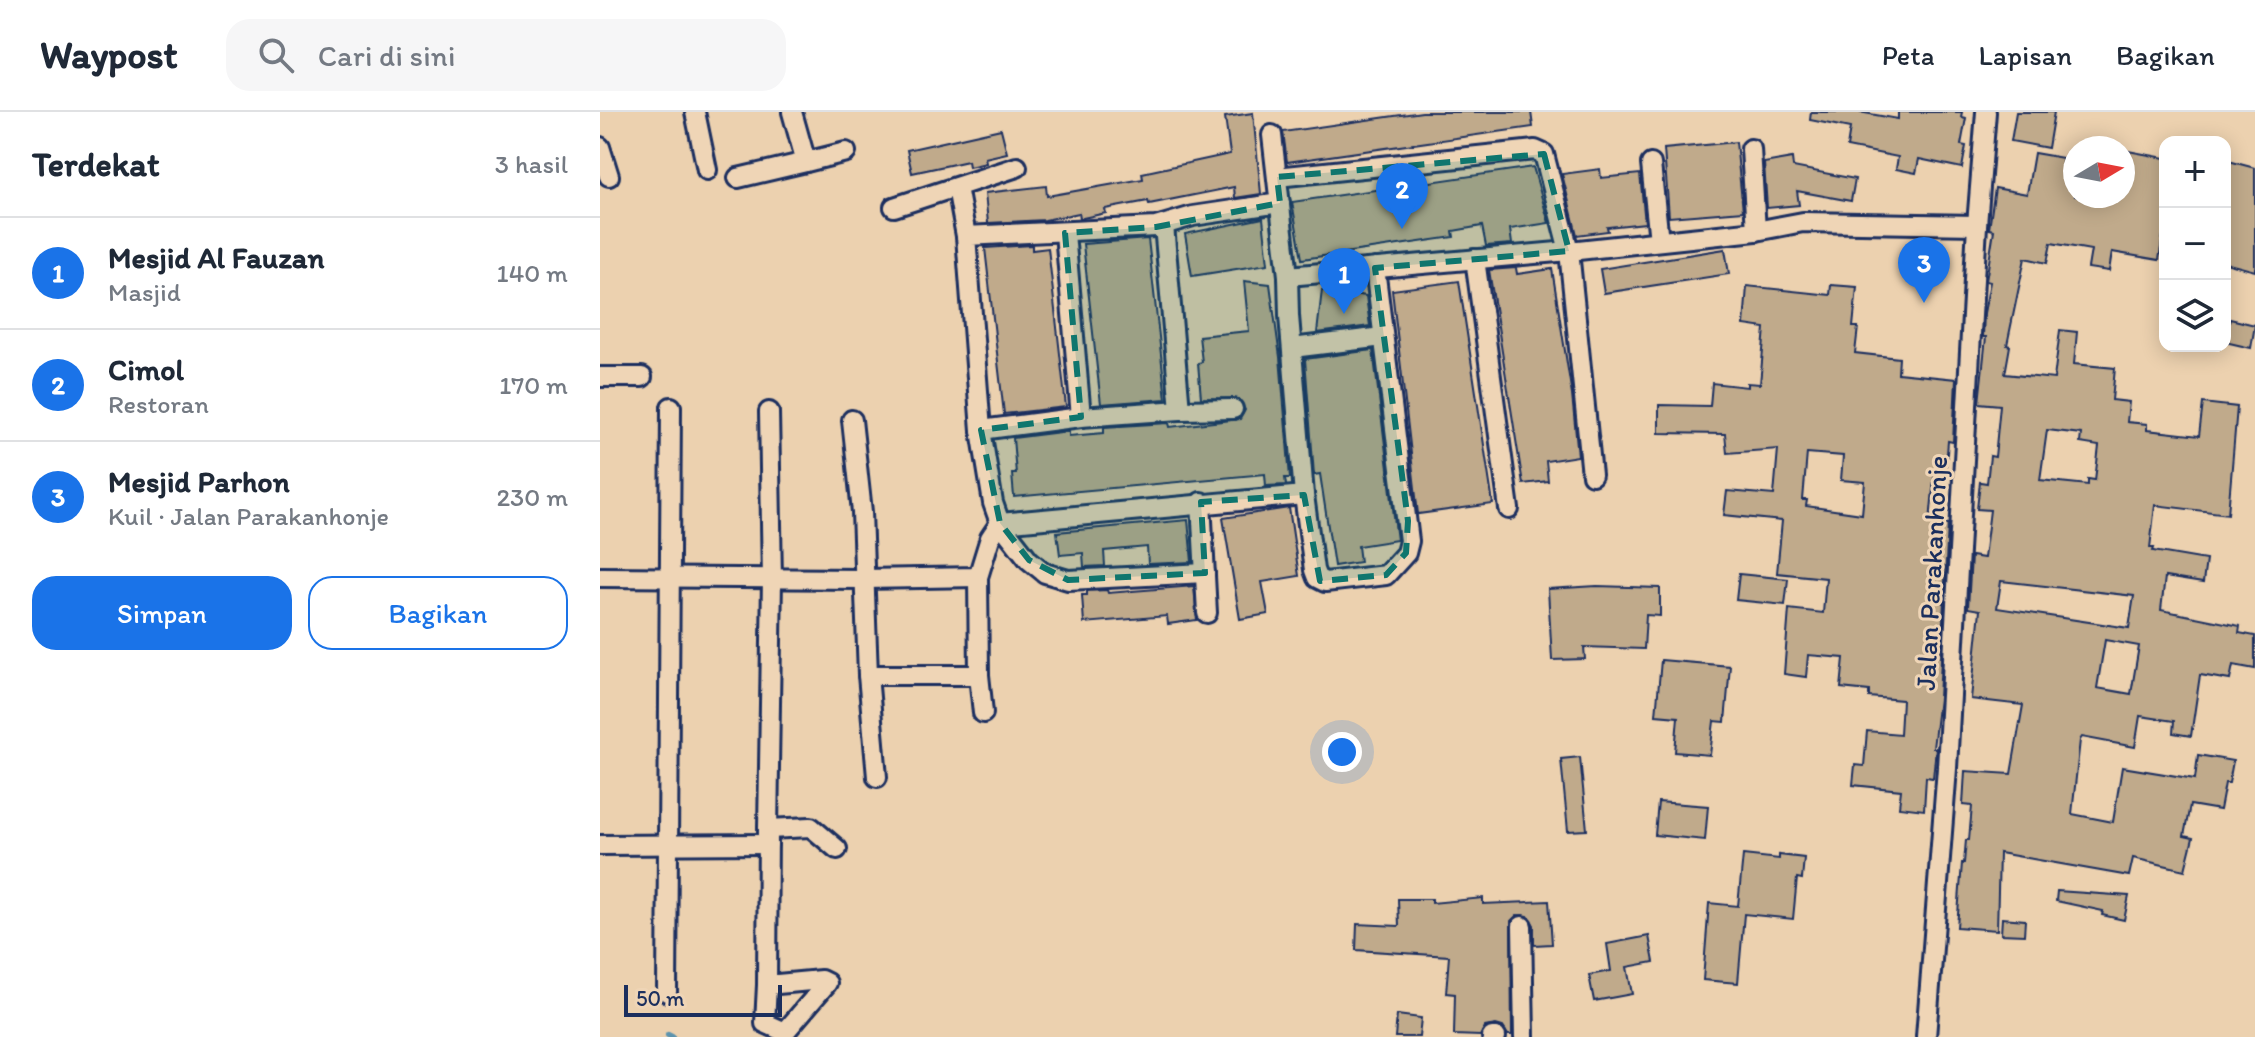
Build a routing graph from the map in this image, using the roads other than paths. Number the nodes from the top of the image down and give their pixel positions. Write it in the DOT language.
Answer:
graph roads {
  1 [pos="695,112"];
  2 [pos="792,112"];
  3 [pos="1986,112"];
  4 [pos="1272,135"];
  5 [pos="600,147"];
  6 [pos="1751,149"];
  7 [pos="846,152"];
  8 [pos="806,162"];
  9 [pos="1651,164"];
  10 [pos="1017,167"];
  11 [pos="707,170"];
  12 [pos="609,176"];
  13 [pos="1277,177"];
  14 [pos="738,178"];
  15 [pos="957,187"];
  16 [pos="1280,203"];
  17 [pos="894,207"];
  18 [pos="1164,225"];
  19 [pos="1977,225"];
  20 [pos="1756,231"];
  21 [pos="1065,233"];
  22 [pos="966,236"];
  23 [pos="1659,241"];
  24 [pos="1569,251"];
  25 [pos="1475,259"];
  26 [pos="1375,268"];
  27 [pos="1288,276"];
  28 [pos="1383,337"];
  29 [pos="1292,348"];
  30 [pos="600,377"];
  31 [pos="642,377"];
  32 [pos="671,407"];
  33 [pos="1233,409"];
  34 [pos="1180,410"];
  35 [pos="769,412"];
  36 [pos="1081,417"];
  37 [pos="852,420"];
  38 [pos="981,430"];
  39 [pos="1592,475"];
  40 [pos="1304,495"];
  41 [pos="1201,502"];
  42 [pos="1509,509"];
  43 [pos="1000,523"];
  44 [pos="1205,573"];
  45 [pos="600,577"];
  46 [pos="669,577"];
  47 [pos="978,577"];
  48 [pos="772,579"];
  49 [pos="864,579"];
  50 [pos="1207,613"];
  51 [pos="868,675"];
  52 [pos="979,675"];
  53 [pos="983,713"];
  54 [pos="877,777"];
  55 [pos="768,837"];
  56 [pos="600,845"];
  57 [pos="669,846"];
  58 [pos="837,849"];
  59 [pos="1522,926"];
  60 [pos="767,985"];
  61 [pos="667,992"];
  62 [pos="1524,1037"];
  63 [pos="1926,1037"];
  1 -- 11 [label="street"];
  2 -- 8 [label="street"];
  3 -- 19 [label="street, Jalan Parakanhonje"];
  4 -- 13 [label="street"];
  5 -- 12 [label="street"];
  6 -- 20 [label="street"];
  7 -- 8 [label="street"];
  8 -- 14 [label="street"];
  9 -- 23 [label="street"];
  10 -- 15 [label="street"];
  13 -- 16 [label="street"];
  13 -- 24 [label="street"];
  15 -- 17 [label="street"];
  15 -- 22 [label="street"];
  16 -- 18 [label="street"];
  16 -- 27 [label="street"];
  18 -- 21 [label="street"];
  18 -- 34 [label="street"];
  19 -- 20 [label="street"];
  19 -- 63 [label="street, Jalan Parakanhonje"];
  20 -- 23 [label="street"];
  21 -- 22 [label="street"];
  21 -- 36 [label="street"];
  22 -- 38 [label="street"];
  23 -- 24 [label="street"];
  24 -- 25 [label="street"];
  24 -- 39 [label="street"];
  25 -- 26 [label="street"];
  25 -- 42 [label="street"];
  26 -- 27 [label="street"];
  26 -- 28 [label="street"];
  27 -- 29 [label="street"];
  28 -- 29 [label="street"];
  28 -- 40 [label="street"];
  29 -- 40 [label="street"];
  30 -- 31 [label="street"];
  32 -- 46 [label="street"];
  33 -- 34 [label="street"];
  34 -- 36 [label="street"];
  35 -- 48 [label="street"];
  36 -- 38 [label="street"];
  37 -- 49 [label="street"];
  38 -- 43 [label="street"];
  40 -- 41 [label="street"];
  41 -- 43 [label="street"];
  41 -- 44 [label="street"];
  43 -- 44 [label="street"];
  43 -- 47 [label="street"];
  44 -- 50 [label="street"];
  45 -- 46 [label="street"];
  46 -- 48 [label="street"];
  46 -- 57 [label="street"];
  47 -- 49 [label="street"];
  47 -- 52 [label="street"];
  48 -- 49 [label="street"];
  48 -- 55 [label="street"];
  49 -- 51 [label="street"];
  51 -- 52 [label="street"];
  51 -- 54 [label="street"];
  52 -- 53 [label="street"];
  55 -- 57 [label="street"];
  55 -- 58 [label="street"];
  55 -- 60 [label="street"];
  56 -- 57 [label="street"];
  57 -- 61 [label="street"];
  59 -- 62 [label="street"];
}
